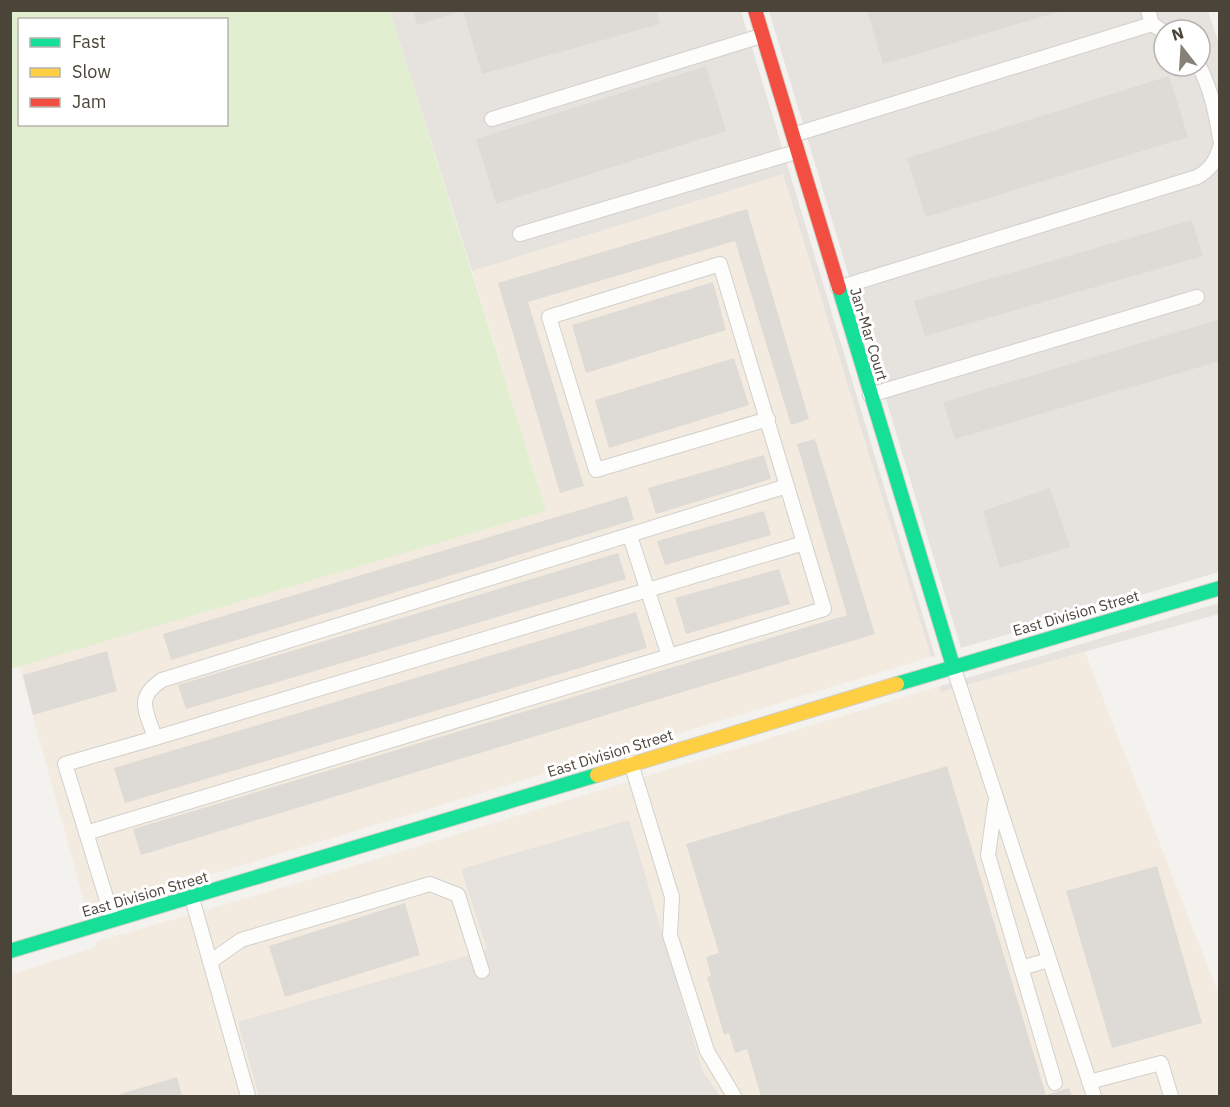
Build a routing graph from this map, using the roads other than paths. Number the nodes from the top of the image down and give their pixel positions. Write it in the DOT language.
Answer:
graph roads {
  1 [pos="755,10"];
  2 [pos="1150,17"];
  3 [pos="761,36"];
  4 [pos="1205,78"];
  5 [pos="492,119"];
  6 [pos="791,136"];
  7 [pos="1220,139"];
  8 [pos="1220,147"];
  9 [pos="796,152"];
  10 [pos="520,234"];
  11 [pos="838,288"];
  12 [pos="1197,297"];
  13 [pos="870,395"];
  14 [pos="768,420"];
  15 [pos="787,486"];
  16 [pos="630,536"];
  17 [pos="804,543"];
  18 [pos="1220,588"];
  19 [pos="648,590"];
  20 [pos="669,656"];
  21 [pos="953,666"];
  22 [pos="155,738"];
  23 [pos="631,763"];
  24 [pos="996,799"];
  25 [pos="86,833"];
  26 [pos="192,898"];
  27 [pos="113,920"];
  28 [pos="10,951"];
  29 [pos="1049,960"];
  30 [pos="210,962"];
  31 [pos="1021,968"];
  32 [pos="482,971"];
  33 [pos="1089,1082"];
  34 [pos="1055,1083"];
  35 [pos="248,1096"];
  36 [pos="734,1096"];
  37 [pos="1094,1096"];
  38 [pos="1171,1096"];
  1 -- 3 [label="street, Jan-Mar Court"];
  2 -- 6 [label="lane"];
  3 -- 5 [label="lane"];
  3 -- 6 [label="street, Jan-Mar Court"];
  4 -- 7 [label="lane"];
  6 -- 9 [label="street, Jan-Mar Court"];
  8 -- 11 [label="lane"];
  9 -- 10 [label="lane"];
  9 -- 11 [label="street, Jan-Mar Court"];
  11 -- 13 [label="street, Jan-Mar Court"];
  12 -- 13 [label="lane"];
  13 -- 21 [label="street, Jan-Mar Court"];
  14 -- 14 [label="lane"];
  14 -- 15 [label="lane"];
  15 -- 16 [label="lane"];
  15 -- 17 [label="lane"];
  16 -- 19 [label="lane"];
  16 -- 22 [label="lane"];
  17 -- 19 [label="lane"];
  17 -- 20 [label="lane"];
  18 -- 21 [label="street, East Division Street"];
  19 -- 20 [label="lane"];
  19 -- 22 [label="lane"];
  20 -- 25 [label="lane"];
  21 -- 23 [label="street, East Division Street"];
  21 -- 24 [label="lane"];
  22 -- 25 [label="lane"];
  23 -- 26 [label="street, East Division Street"];
  23 -- 36 [label="lane"];
  24 -- 29 [label="lane"];
  24 -- 31 [label="lane"];
  25 -- 27 [label="lane"];
  26 -- 27 [label="street, East Division Street"];
  26 -- 30 [label="lane"];
  27 -- 28 [label="street, East Division Street"];
  29 -- 31 [label="lane"];
  29 -- 33 [label="lane"];
  30 -- 32 [label="lane"];
  30 -- 35 [label="lane"];
  31 -- 34 [label="lane"];
  33 -- 37 [label="lane"];
  33 -- 38 [label="lane"];
}
